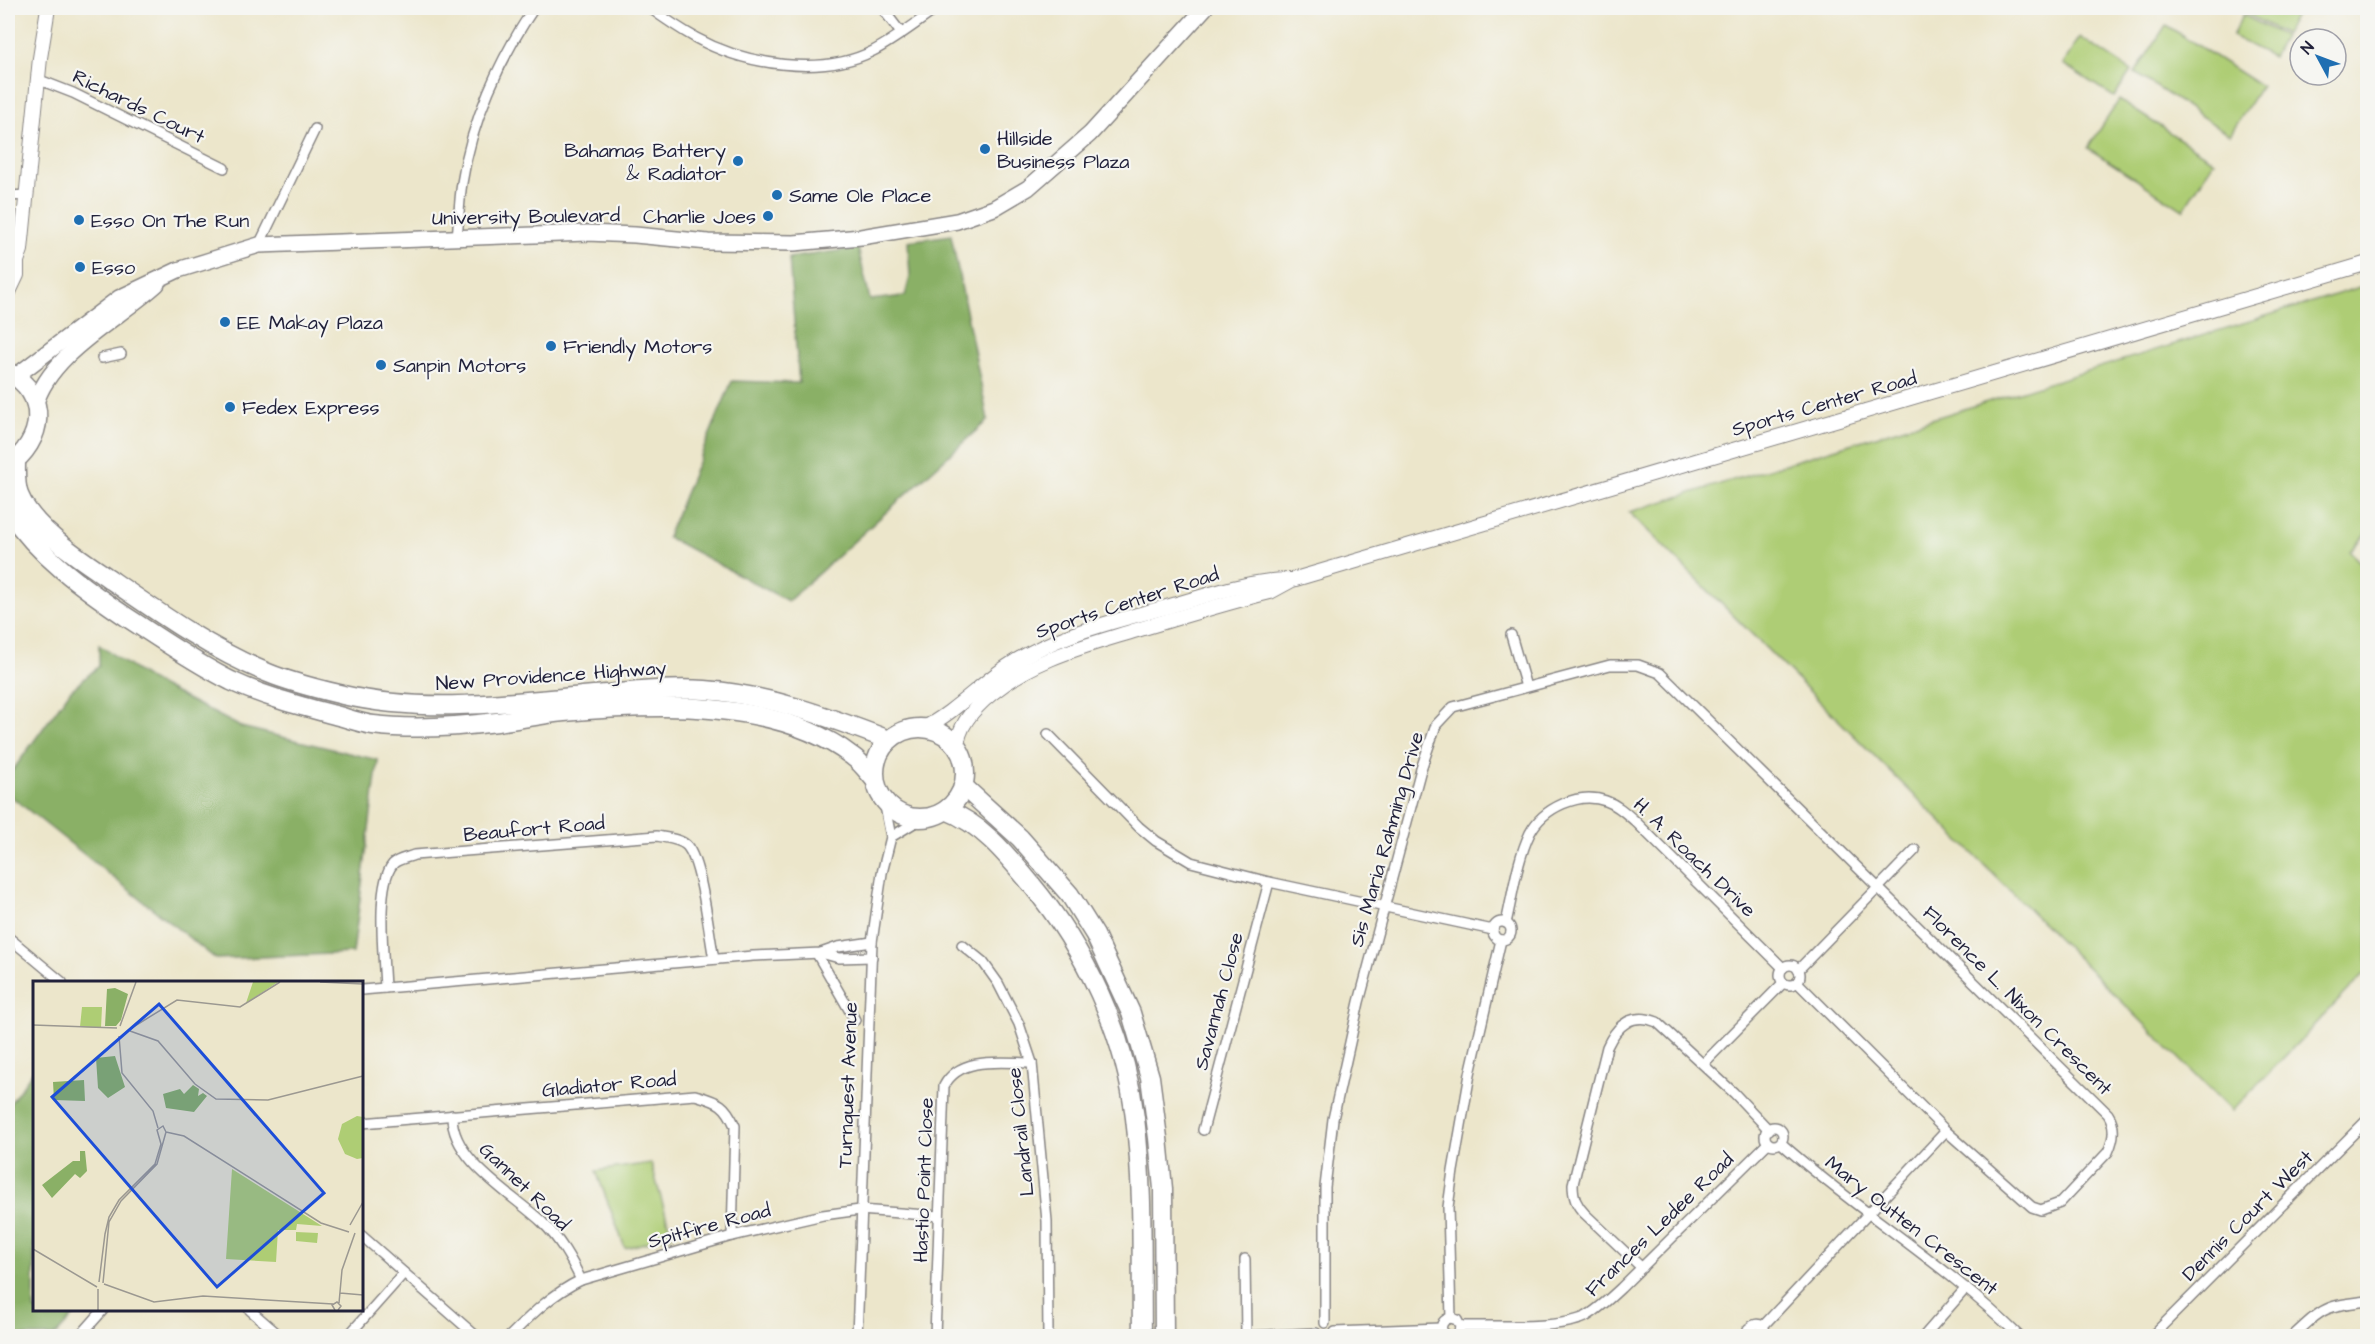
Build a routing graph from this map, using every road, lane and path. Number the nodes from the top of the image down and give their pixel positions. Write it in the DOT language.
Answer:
graph roads {
  1 [pos="48,8"];
  2 [pos="534,8"];
  3 [pos="650,8"];
  4 [pos="882,8"];
  5 [pos="938,8"];
  6 [pos="1205,8"];
  7 [pos="901,33"];
  8 [pos="38,79"];
  9 [pos="315,129"];
  10 [pos="224,168"];
  11 [pos="28,195"];
  12 [pos="8,196"];
  13 [pos="457,238"];
  14 [pos="259,245"];
  15 [pos="2367,263"];
  16 [pos="12,266"];
  17 [pos="163,278"];
  18 [pos="8,294"];
  19 [pos="121,354"];
  20 [pos="102,358"];
  21 [pos="12,374"];
  22 [pos="35,406"];
  23 [pos="12,464"];
  24 [pos="8,510"];
  25 [pos="8,528"];
  26 [pos="64,573"];
  27 [pos="1292,580"];
  28 [pos="1511,635"];
  29 [pos="1526,687"];
  30 [pos="924,728"];
  31 [pos="1048,734"];
  32 [pos="889,740"];
  33 [pos="957,747"];
  34 [pos="875,780"];
  35 [pos="963,786"];
  36 [pos="884,801"];
  37 [pos="946,810"];
  38 [pos="927,818"];
  39 [pos="891,837"];
  40 [pos="1915,850"];
  41 [pos="1269,882"];
  42 [pos="1879,888"];
  43 [pos="1385,906"];
  44 [pos="1506,923"];
  45 [pos="1493,930"];
  46 [pos="8,937"];
  47 [pos="1501,940"];
  48 [pos="872,942"];
  49 [pos="962,945"];
  50 [pos="819,954"];
  51 [pos="872,957"];
  52 [pos="714,960"];
  53 [pos="1783,968"];
  54 [pos="1798,970"];
  55 [pos="61,981"];
  56 [pos="1797,982"];
  57 [pos="1783,983"];
  58 [pos="385,988"];
  59 [pos="363,990"];
  60 [pos="855,1020"];
  61 [pos="1032,1063"];
  62 [pos="1703,1064"];
  63 [pos="452,1115"];
  64 [pos="2367,1119"];
  65 [pos="363,1123"];
  66 [pos="1203,1130"];
  67 [pos="1768,1130"];
  68 [pos="1946,1131"];
  69 [pos="1768,1143"];
  70 [pos="1781,1143"];
  71 [pos="860,1210"];
  72 [pos="1870,1214"];
  73 [pos="939,1216"];
  74 [pos="732,1236"];
  75 [pos="363,1237"];
  76 [pos="1245,1259"];
  77 [pos="1642,1268"];
  78 [pos="404,1273"];
  79 [pos="581,1280"];
  80 [pos="1966,1288"];
  81 [pos="2367,1301"];
  82 [pos="102,1311"];
  83 [pos="251,1311"];
  84 [pos="1451,1318"];
  85 [pos="1325,1323"];
  86 [pos="1460,1326"];
  87 [pos="1441,1328"];
  88 [pos="1764,1331"];
  89 [pos="1335,1334"];
  90 [pos="1317,1335"];
  91 [pos="80,1336"];
  92 [pos="280,1336"];
  93 [pos="348,1336"];
  94 [pos="476,1336"];
  95 [pos="510,1336"];
  96 [pos="856,1336"];
  97 [pos="935,1336"];
  98 [pos="1048,1336"];
  99 [pos="1142,1336"];
  100 [pos="1164,1336"];
  101 [pos="1246,1336"];
  102 [pos="1448,1336"];
  103 [pos="1454,1336"];
  104 [pos="1749,1336"];
  105 [pos="1924,1336"];
  106 [pos="2019,1336"];
  107 [pos="2152,1336"];
  108 [pos="2293,1336"];
  1 -- 8 [label="main road"];
  2 -- 13 [label="street"];
  3 -- 7 [label="street"];
  4 -- 7 [label="street"];
  5 -- 7 [label="street"];
  6 -- 13 [label="main road, University Boulevard"];
  8 -- 10 [label="street, Richards Court"];
  8 -- 11 [label="main road"];
  9 -- 14 [label="street"];
  11 -- 12 [label="street"];
  11 -- 16 [label="main road"];
  13 -- 14 [label="main road, University Boulevard"];
  14 -- 17 [label="main road, University Boulevard"];
  15 -- 27 [label="main road, Sports Center Road"];
  16 -- 18 [label="main road"];
  17 -- 21 [label="main road, University Boulevard"];
  17 -- 22 [label="main road, University Boulevard"];
  19 -- 20 [label="street"];
  21 -- 22 [label="highway"];
  22 -- 23 [label="highway, New Providence Highway"];
  23 -- 32 [label="highway, New Providence Highway"];
  24 -- 26 [label="highway, New Providence Highway"];
  25 -- 26 [label="highway"];
  26 -- 34 [label="highway, New Providence Highway"];
  27 -- 30 [label="main road, Sports Center Road"];
  27 -- 33 [label="main road, Sports Center Road"];
  28 -- 29 [label="street"];
  29 -- 42 [label="street, Sis Maria Rahming Drive"];
  29 -- 43 [label="street, Sis Maria Rahming Drive"];
  30 -- 32 [label="highway"];
  30 -- 33 [label="highway"];
  31 -- 41 [label="street"];
  32 -- 34 [label="highway"];
  33 -- 35 [label="highway"];
  34 -- 36 [label="highway"];
  35 -- 37 [label="highway"];
  35 -- 100 [label="highway"];
  36 -- 38 [label="highway"];
  36 -- 39 [label="street"];
  37 -- 38 [label="highway"];
  37 -- 99 [label="highway"];
  38 -- 39 [label="street"];
  39 -- 48 [label="street, Turnquest Avenue"];
  40 -- 42 [label="street"];
  41 -- 43 [label="street"];
  41 -- 66 [label="street, Savannah Close"];
  42 -- 54 [label="street"];
  42 -- 68 [label="street, Florence L. Nixon Crescent"];
  43 -- 45 [label="street"];
  43 -- 85 [label="street, Sis Maria Rahming Drive"];
  44 -- 45 [label="street"];
  44 -- 47 [label="street"];
  44 -- 53 [label="street, H. A. Roach Drive"];
  45 -- 47 [label="street"];
  46 -- 55 [label="street"];
  47 -- 84 [label="street"];
  48 -- 50 [label="street"];
  48 -- 51 [label="street, Turnquest Avenue"];
  49 -- 61 [label="street, Landrail Close"];
  50 -- 51 [label="street"];
  50 -- 52 [label="street"];
  50 -- 60 [label="street"];
  51 -- 71 [label="street, Turnquest Avenue"];
  52 -- 58 [label="street"];
  52 -- 58 [label="street, Beaufort Road"];
  53 -- 54 [label="street"];
  53 -- 57 [label="street"];
  54 -- 56 [label="street"];
  56 -- 57 [label="street"];
  56 -- 68 [label="street, Florence L. Nixon Crescent"];
  57 -- 62 [label="street"];
  58 -- 59 [label="street"];
  61 -- 73 [label="street, Hastio Point Close"];
  61 -- 98 [label="street, Landrail Close"];
  62 -- 67 [label="street"];
  62 -- 77 [label="street"];
  63 -- 65 [label="street, Gladiator Road"];
  63 -- 74 [label="street, Gladiator Road"];
  63 -- 79 [label="street, Gannet Road"];
  64 -- 107 [label="street, Dennis Court West"];
  67 -- 69 [label="street"];
  67 -- 70 [label="street"];
  68 -- 72 [label="street"];
  69 -- 70 [label="street"];
  69 -- 77 [label="street, Frances Ledee Road"];
  70 -- 72 [label="street, Mary Outten Crescent"];
  71 -- 73 [label="street, Spitfire Road"];
  71 -- 74 [label="street, Spitfire Road"];
  71 -- 96 [label="street, Turnquest Avenue"];
  72 -- 80 [label="street, Mary Outten Crescent"];
  72 -- 88 [label="street"];
  73 -- 97 [label="street, Hastio Point Close"];
  74 -- 79 [label="street, Spitfire Road"];
  75 -- 78 [label="street"];
  76 -- 101 [label="street"];
  77 -- 86 [label="street, Frances Ledee Road"];
  78 -- 93 [label="street"];
  78 -- 94 [label="street"];
  79 -- 95 [label="street, Spitfire Road"];
  80 -- 105 [label="street"];
  80 -- 106 [label="street, Mary Outten Crescent"];
  81 -- 108 [label="street"];
  82 -- 91 [label="street"];
  83 -- 92 [label="street"];
  84 -- 86 [label="street"];
  84 -- 87 [label="street"];
  85 -- 89 [label="street"];
  85 -- 90 [label="street"];
  86 -- 103 [label="street"];
  87 -- 89 [label="street"];
  87 -- 102 [label="street"];
  88 -- 104 [label="street"];
  90 -- 101 [label="street"];
}
